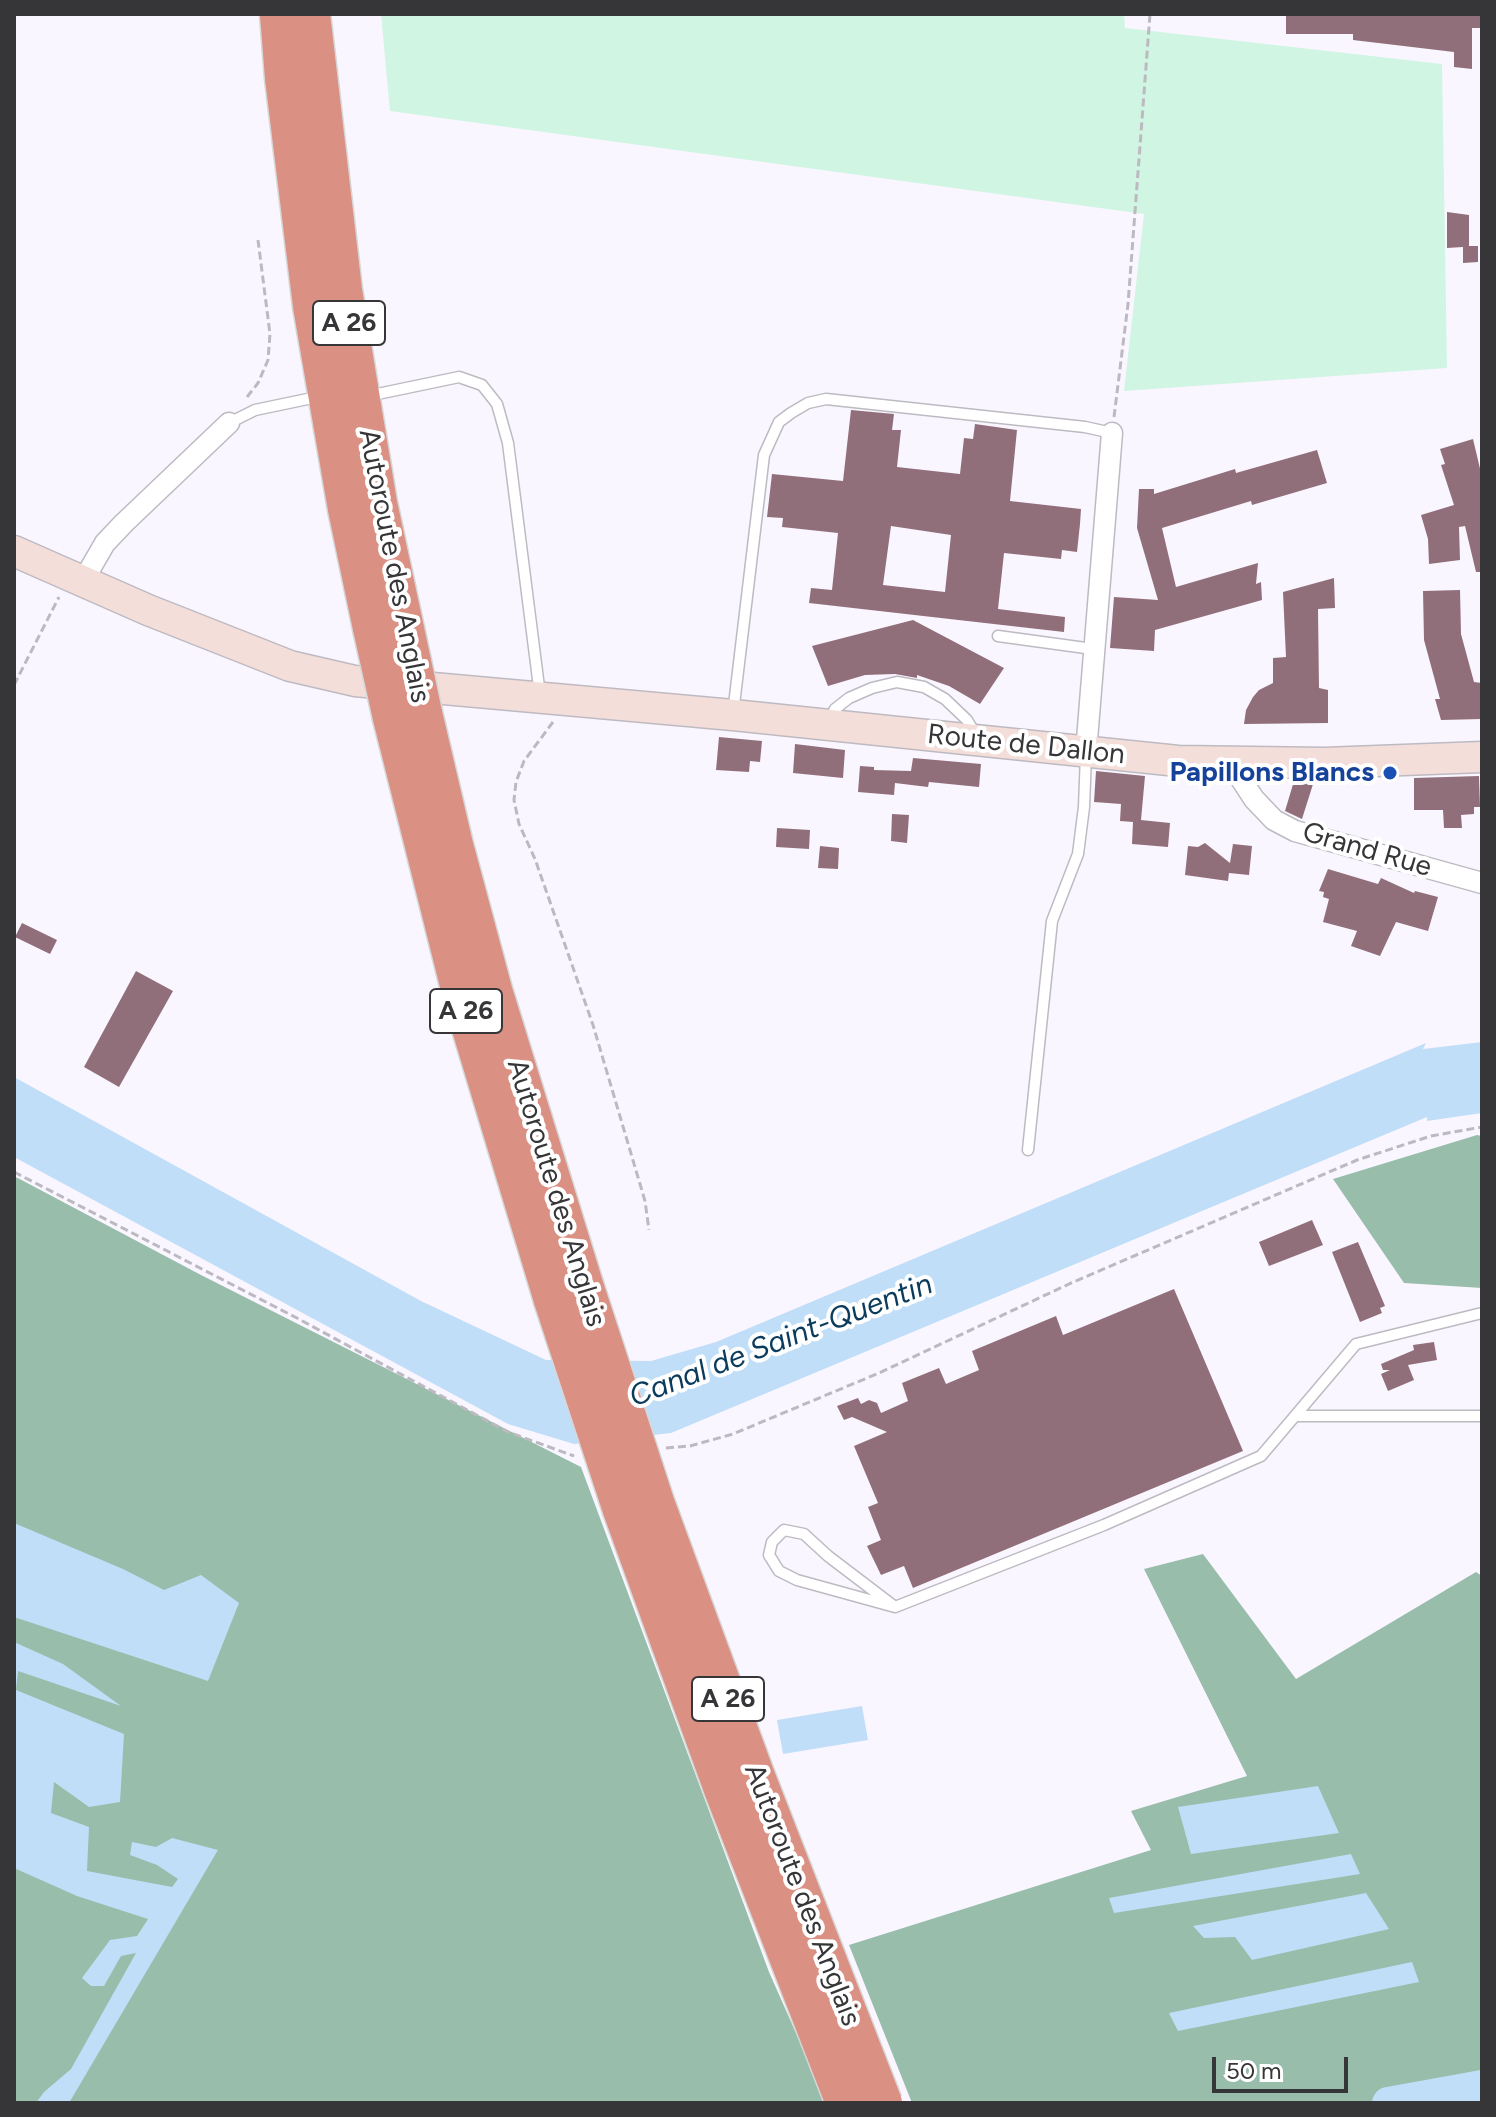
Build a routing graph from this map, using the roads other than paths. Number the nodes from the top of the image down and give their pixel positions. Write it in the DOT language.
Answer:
graph roads {
  1 [pos="279,14"];
  2 [pos="311,14"];
  3 [pos="344,396"];
  4 [pos="229,423"];
  5 [pos="1112,433"];
  6 [pos="14,551"];
  7 [pos="76,578"];
  8 [pos="998,636"];
  9 [pos="1093,649"];
  10 [pos="540,697"];
  11 [pos="733,715"];
  12 [pos="827,725"];
  13 [pos="980,740"];
  14 [pos="1086,752"];
  15 [pos="1482,757"];
  16 [pos="1236,763"];
  17 [pos="1482,883"];
  18 [pos="1028,1150"];
  19 [pos="570,1296"];
  20 [pos="1482,1313"];
  21 [pos="1295,1416"];
  22 [pos="1482,1416"];
  23 [pos="895,1607"];
  24 [pos="845,2103"];
  25 [pos="883,2103"];
  1 -- 3 [label="highway, Autoroute des Anglais / A 26"];
  2 -- 3 [label="highway, Autoroute des Anglais / A 26"];
  3 -- 4 [label="lane"];
  3 -- 10 [label="lane"];
  3 -- 19 [label="highway, Autoroute des Anglais / A 26, bridge"];
  4 -- 7 [label="street"];
  5 -- 9 [label="street"];
  5 -- 11 [label="lane"];
  6 -- 7 [label="street, Route de Dallon"];
  7 -- 10 [label="street, Route de Dallon"];
  8 -- 9 [label="lane"];
  9 -- 14 [label="street"];
  10 -- 11 [label="street, Route de Dallon"];
  11 -- 12 [label="street, Route de Dallon"];
  12 -- 13 [label="street, Route de Dallon"];
  12 -- 13 [label="lane"];
  13 -- 14 [label="street, Route de Dallon"];
  14 -- 16 [label="street, Route de Dallon"];
  14 -- 18 [label="lane"];
  15 -- 16 [label="street, Route de Dallon"];
  16 -- 17 [label="street, Grand Rue"];
  19 -- 24 [label="highway, Autoroute des Anglais / A 26, bridge"];
  19 -- 25 [label="highway, Autoroute des Anglais / A 26, bridge"];
  20 -- 21 [label="lane"];
  21 -- 22 [label="lane"];
  21 -- 23 [label="lane"];
  23 -- 23 [label="lane"];
}
